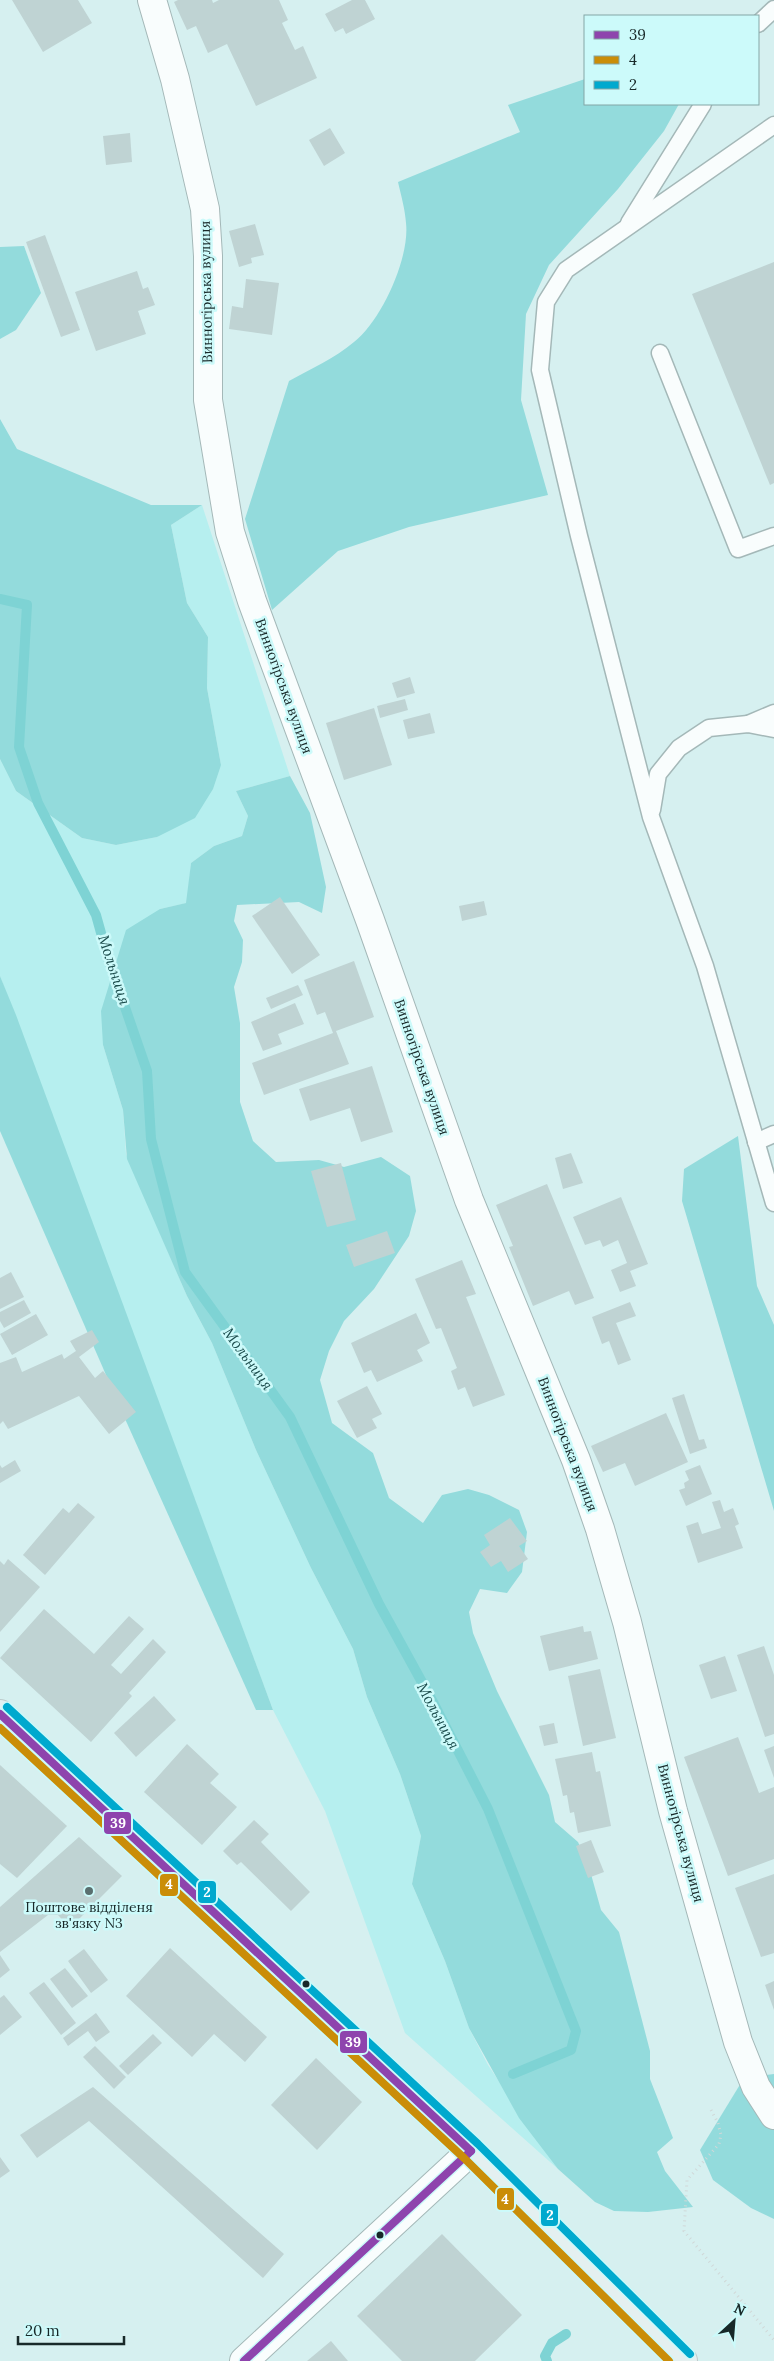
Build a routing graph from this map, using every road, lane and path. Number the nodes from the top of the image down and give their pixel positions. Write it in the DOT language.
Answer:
graph roads {
  1 [pos="152,0"];
  2 [pos="774,9"];
  3 [pos="759,23"];
  4 [pos="702,105"];
  5 [pos="774,125"];
  6 [pos="625,229"];
  7 [pos="660,353"];
  8 [pos="774,536"];
  9 [pos="774,713"];
  10 [pos="748,724"];
  11 [pos="774,729"];
  12 [pos="651,817"];
  13 [pos="774,1134"];
  14 [pos="756,1142"];
  15 [pos="774,1203"];
  16 [pos="0,1714"];
  17 [pos="711,2110"];
  18 [pos="774,2115"];
  19 [pos="471,2151"];
  20 [pos="774,2340"];
  21 [pos="244,2361"];
  22 [pos="683,2361"];
  1 -- 18 [label="street, Винногірська вулиця"];
  2 -- 3 [label="lane"];
  4 -- 6 [label="lane"];
  5 -- 6 [label="lane"];
  6 -- 12 [label="lane"];
  7 -- 8 [label="lane"];
  9 -- 10 [label="lane"];
  10 -- 11 [label="lane"];
  10 -- 12 [label="lane"];
  12 -- 14 [label="lane"];
  13 -- 14 [label="lane"];
  14 -- 15 [label="lane"];
  16 -- 19 [label="main road"];
  17 -- 20 [label="path"];
  19 -- 21 [label="street"];
  19 -- 22 [label="main road"];
}
